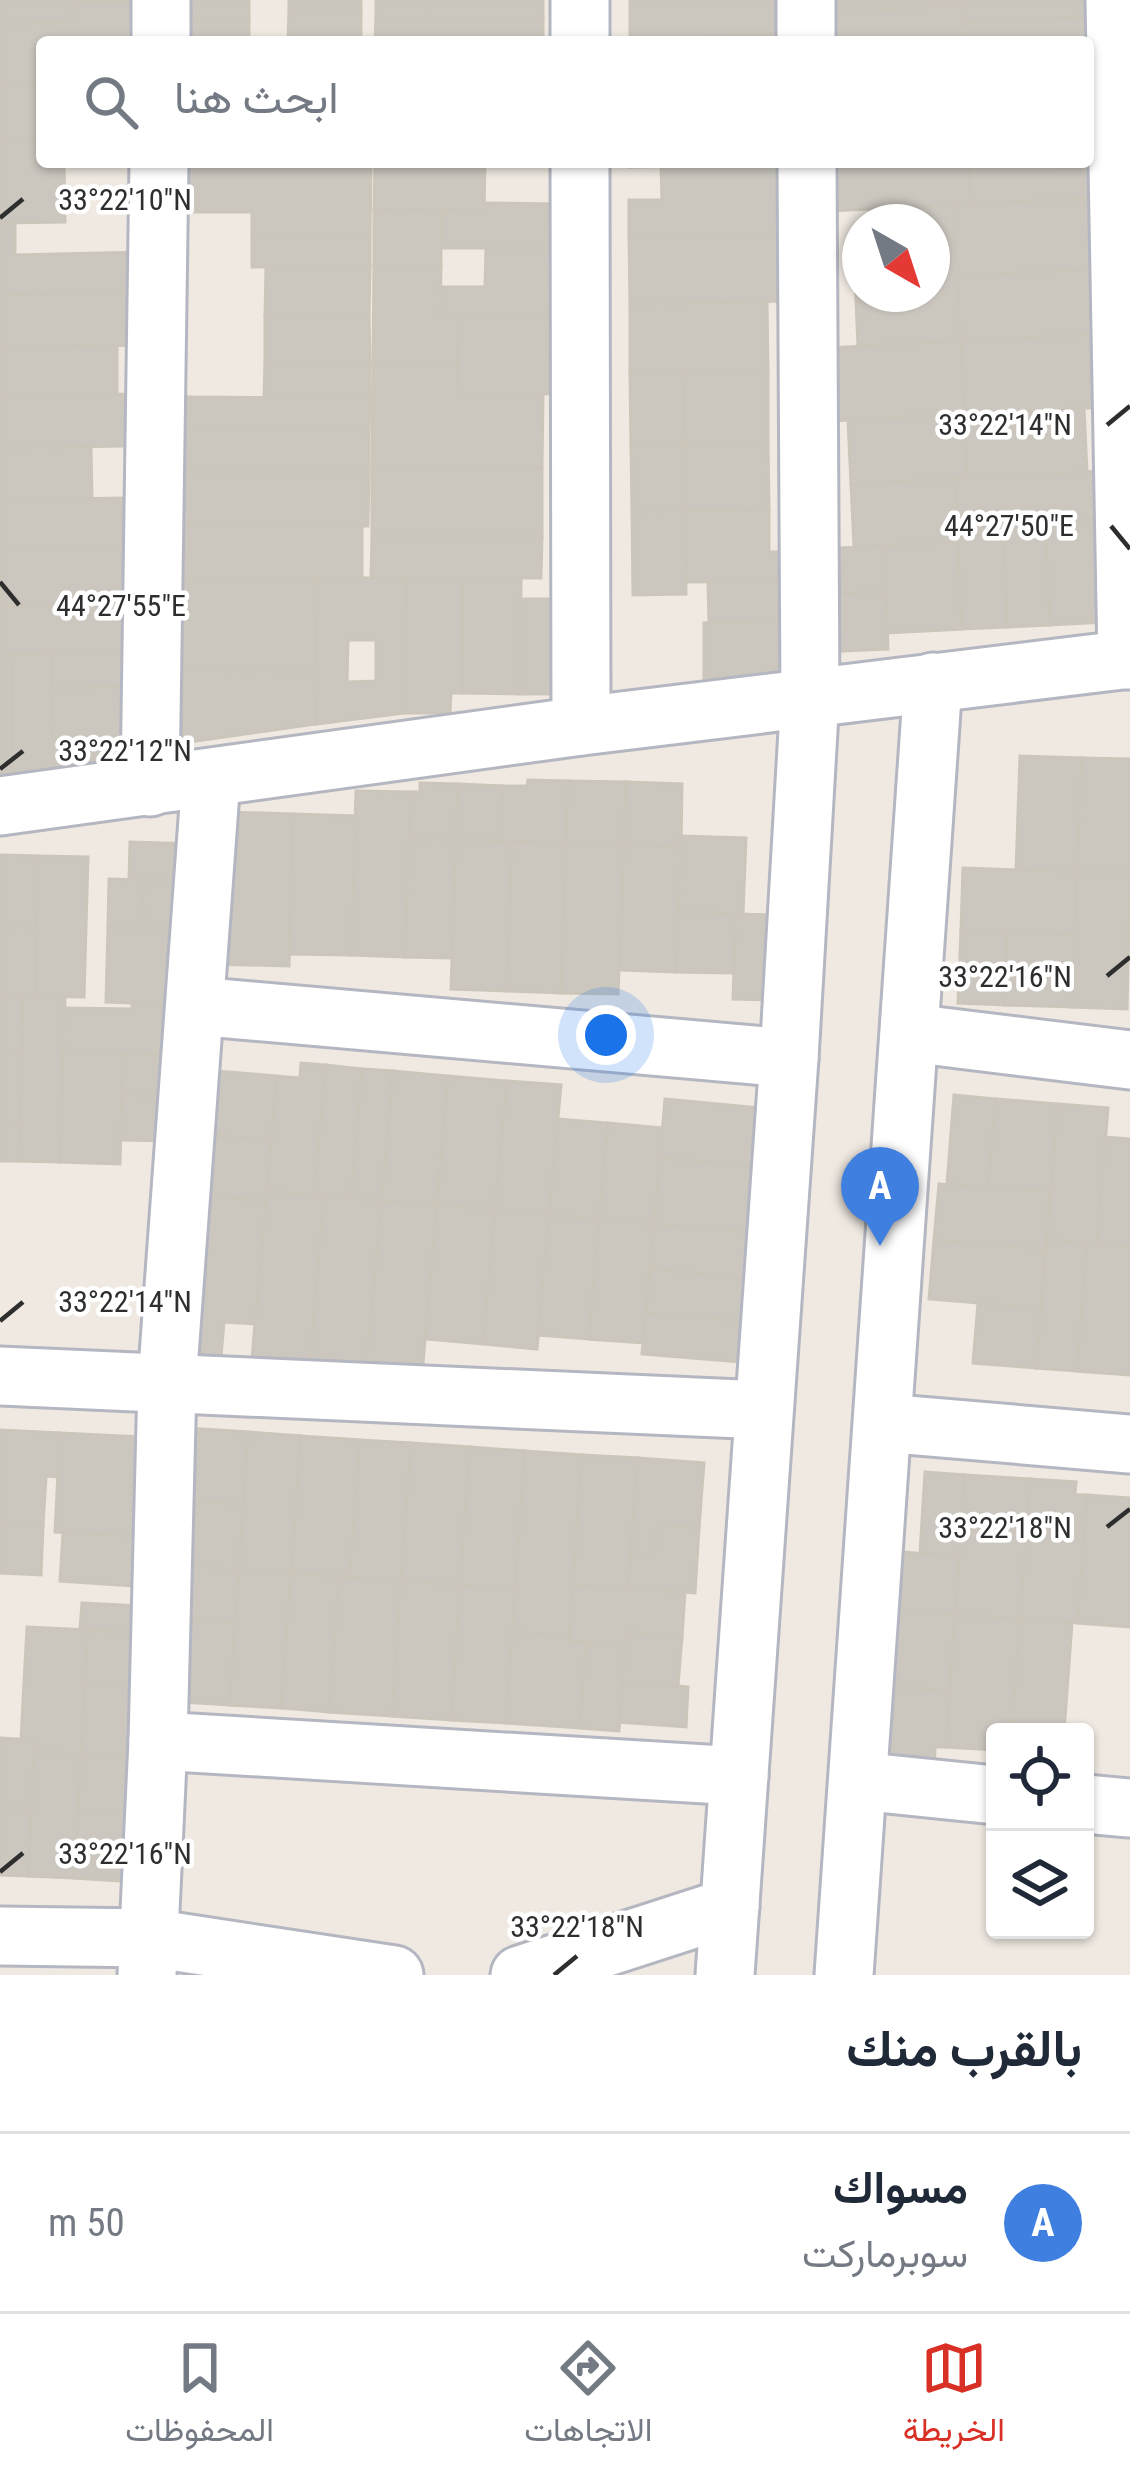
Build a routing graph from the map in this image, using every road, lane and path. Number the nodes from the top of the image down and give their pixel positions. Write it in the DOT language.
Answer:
graph roads {
  1 [pos="161,0"];
  2 [pos="580,0"];
  3 [pos="806,0"];
  4 [pos="1115,0"];
  5 [pos="160,36"];
  6 [pos="580,36"];
  7 [pos="806,36"];
  8 [pos="159,168"];
  9 [pos="580,168"];
  10 [pos="807,168"];
  11 [pos="1129,660"];
  12 [pos="933,682"];
  13 [pos="810,696"];
  14 [pos="580,726"];
  15 [pos="211,778"];
  16 [pos="150,787"];
  17 [pos="0,806"];
  18 [pos="195,1006"];
  19 [pos="910,1033"];
  20 [pos="789,1058"];
  21 [pos="1130,1060"];
  22 [pos="0,1376"];
  23 [pos="167,1383"];
  24 [pos="764,1410"];
  25 [pos="883,1423"];
  26 [pos="1130,1444"];
  27 [pos="158,1742"];
  28 [pos="739,1776"];
  29 [pos="858,1781"];
  30 [pos="986,1794"];
  31 [pos="1094,1805"];
  32 [pos="1130,1808"];
  33 [pos="730,1907"];
  34 [pos="0,1936"];
  35 [pos="148,1957"];
  36 [pos="394,1975"];
  37 [pos="520,1975"];
  38 [pos="725,1975"];
  39 [pos="844,1975"];
  1 -- 5 [label="street"];
  2 -- 6 [label="street"];
  3 -- 7 [label="street"];
  4 -- 11 [label="street"];
  8 -- 16 [label="street"];
  9 -- 14 [label="street"];
  10 -- 13 [label="street"];
  11 -- 12 [label="street"];
  12 -- 13 [label="street"];
  12 -- 19 [label="street"];
  13 -- 14 [label="street"];
  13 -- 20 [label="street"];
  14 -- 15 [label="street"];
  15 -- 16 [label="street"];
  15 -- 18 [label="street"];
  16 -- 17 [label="street"];
  18 -- 20 [label="street"];
  18 -- 23 [label="street"];
  19 -- 21 [label="street"];
  19 -- 25 [label="street"];
  20 -- 24 [label="street"];
  22 -- 23 [label="street"];
  23 -- 24 [label="street"];
  23 -- 27 [label="street"];
  24 -- 28 [label="street"];
  25 -- 26 [label="street"];
  25 -- 29 [label="street"];
  27 -- 28 [label="street"];
  27 -- 35 [label="street"];
  28 -- 33 [label="street"];
  29 -- 30 [label="street"];
  29 -- 39 [label="street"];
  31 -- 32 [label="street"];
  33 -- 37 [label="street"];
  33 -- 38 [label="street"];
  34 -- 35 [label="street"];
  35 -- 36 [label="street"];
}
